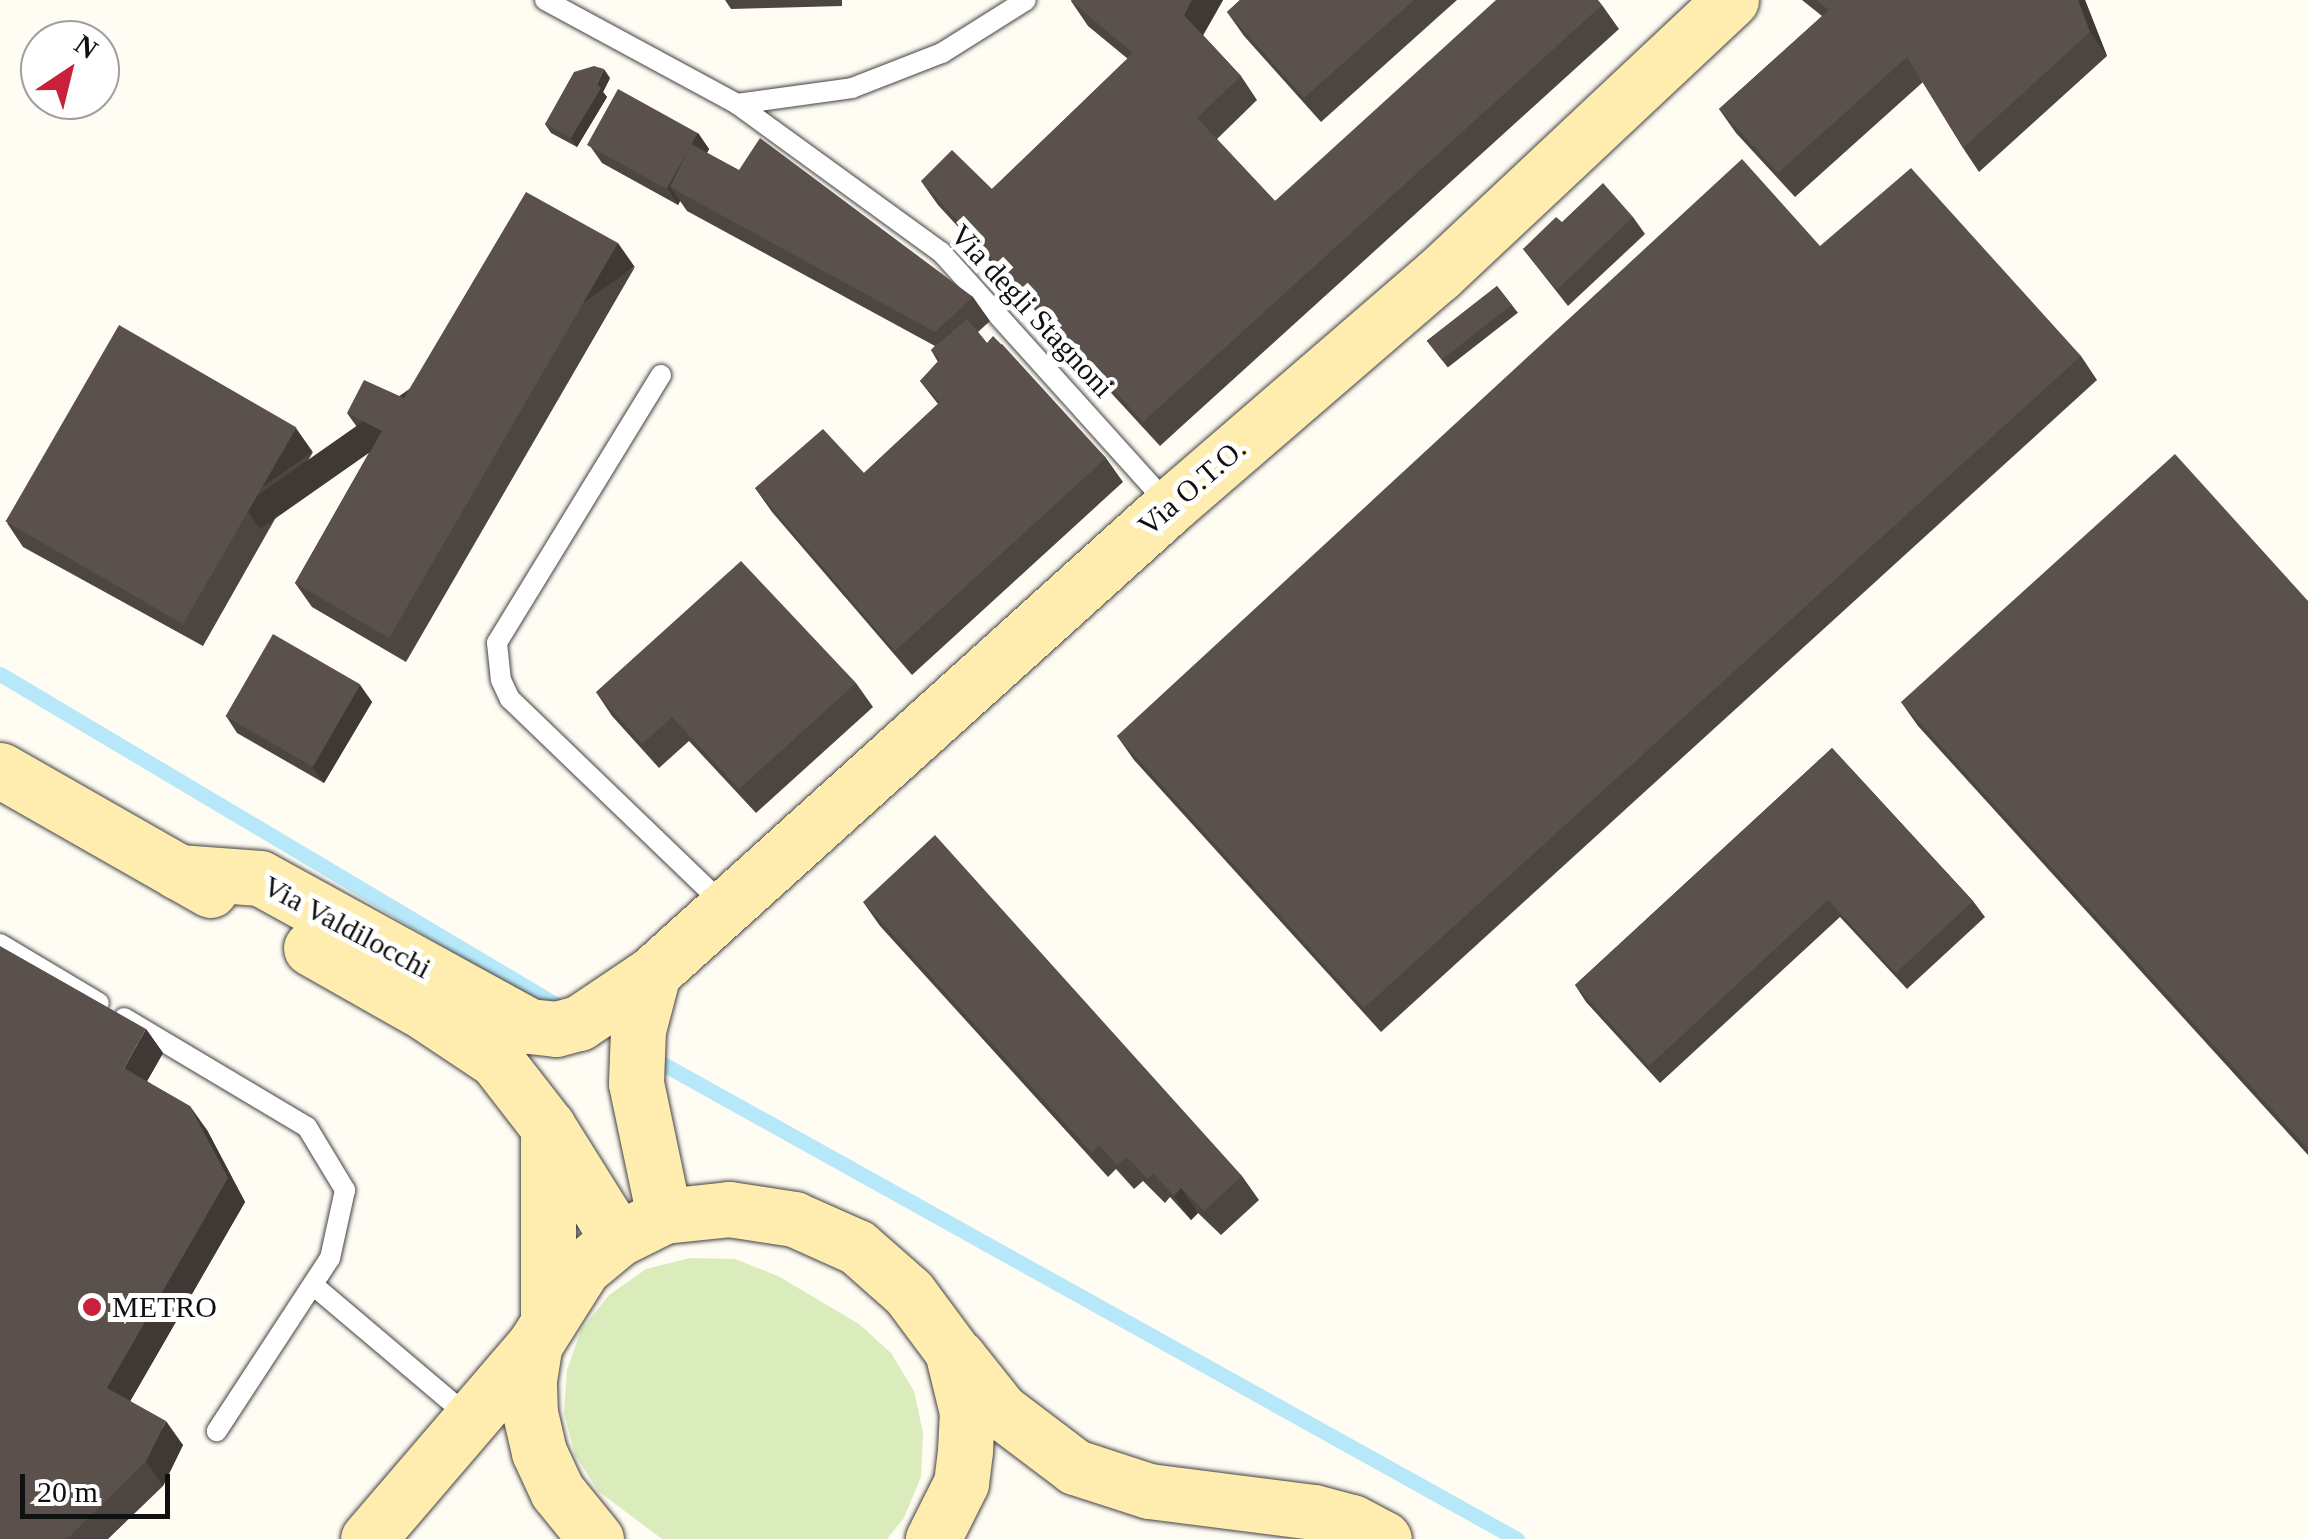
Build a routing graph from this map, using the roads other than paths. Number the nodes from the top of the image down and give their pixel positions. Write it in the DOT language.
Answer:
graph roads {
  1 [pos="545,0"];
  2 [pos="1026,0"];
  3 [pos="1730,0"];
  4 [pos="737,104"];
  5 [pos="662,376"];
  6 [pos="1170,506"];
  7 [pos="0,770"];
  8 [pos="178,872"];
  9 [pos="724,905"];
  10 [pos="0,944"];
  11 [pos="652,973"];
  12 [pos="528,1026"];
  13 [pos="548,1127"];
  14 [pos="641,1228"];
  15 [pos="313,1285"];
  16 [pos="542,1331"];
  17 [pos="952,1350"];
  18 [pos="469,1417"];
  19 [pos="217,1432"];
  20 [pos="368,1539"];
  21 [pos="596,1539"];
  22 [pos="934,1539"];
  23 [pos="1384,1539"];
  1 -- 4 [label="lane, Via degli Stagnoni"];
  2 -- 4 [label="lane"];
  3 -- 6 [label="main road, Via O.T.O."];
  4 -- 6 [label="lane, Via degli Stagnoni"];
  5 -- 9 [label="lane"];
  6 -- 9 [label="main road, Via O.T.O."];
  7 -- 8 [label="main road, Via Valdilocchi"];
  8 -- 12 [label="main road, Via Valdilocchi"];
  8 -- 13 [label="main road"];
  9 -- 11 [label="main road, Via O.T.O."];
  10 -- 15 [label="lane"];
  11 -- 12 [label="main road, Via O.T.O."];
  11 -- 14 [label="main road"];
  13 -- 14 [label="main road"];
  13 -- 16 [label="main road"];
  14 -- 16 [label="main road"];
  14 -- 17 [label="main road"];
  15 -- 18 [label="lane"];
  15 -- 19 [label="lane"];
  16 -- 18 [label="main road"];
  16 -- 21 [label="main road"];
  17 -- 22 [label="main road"];
  17 -- 23 [label="main road"];
  18 -- 20 [label="main road"];
}
